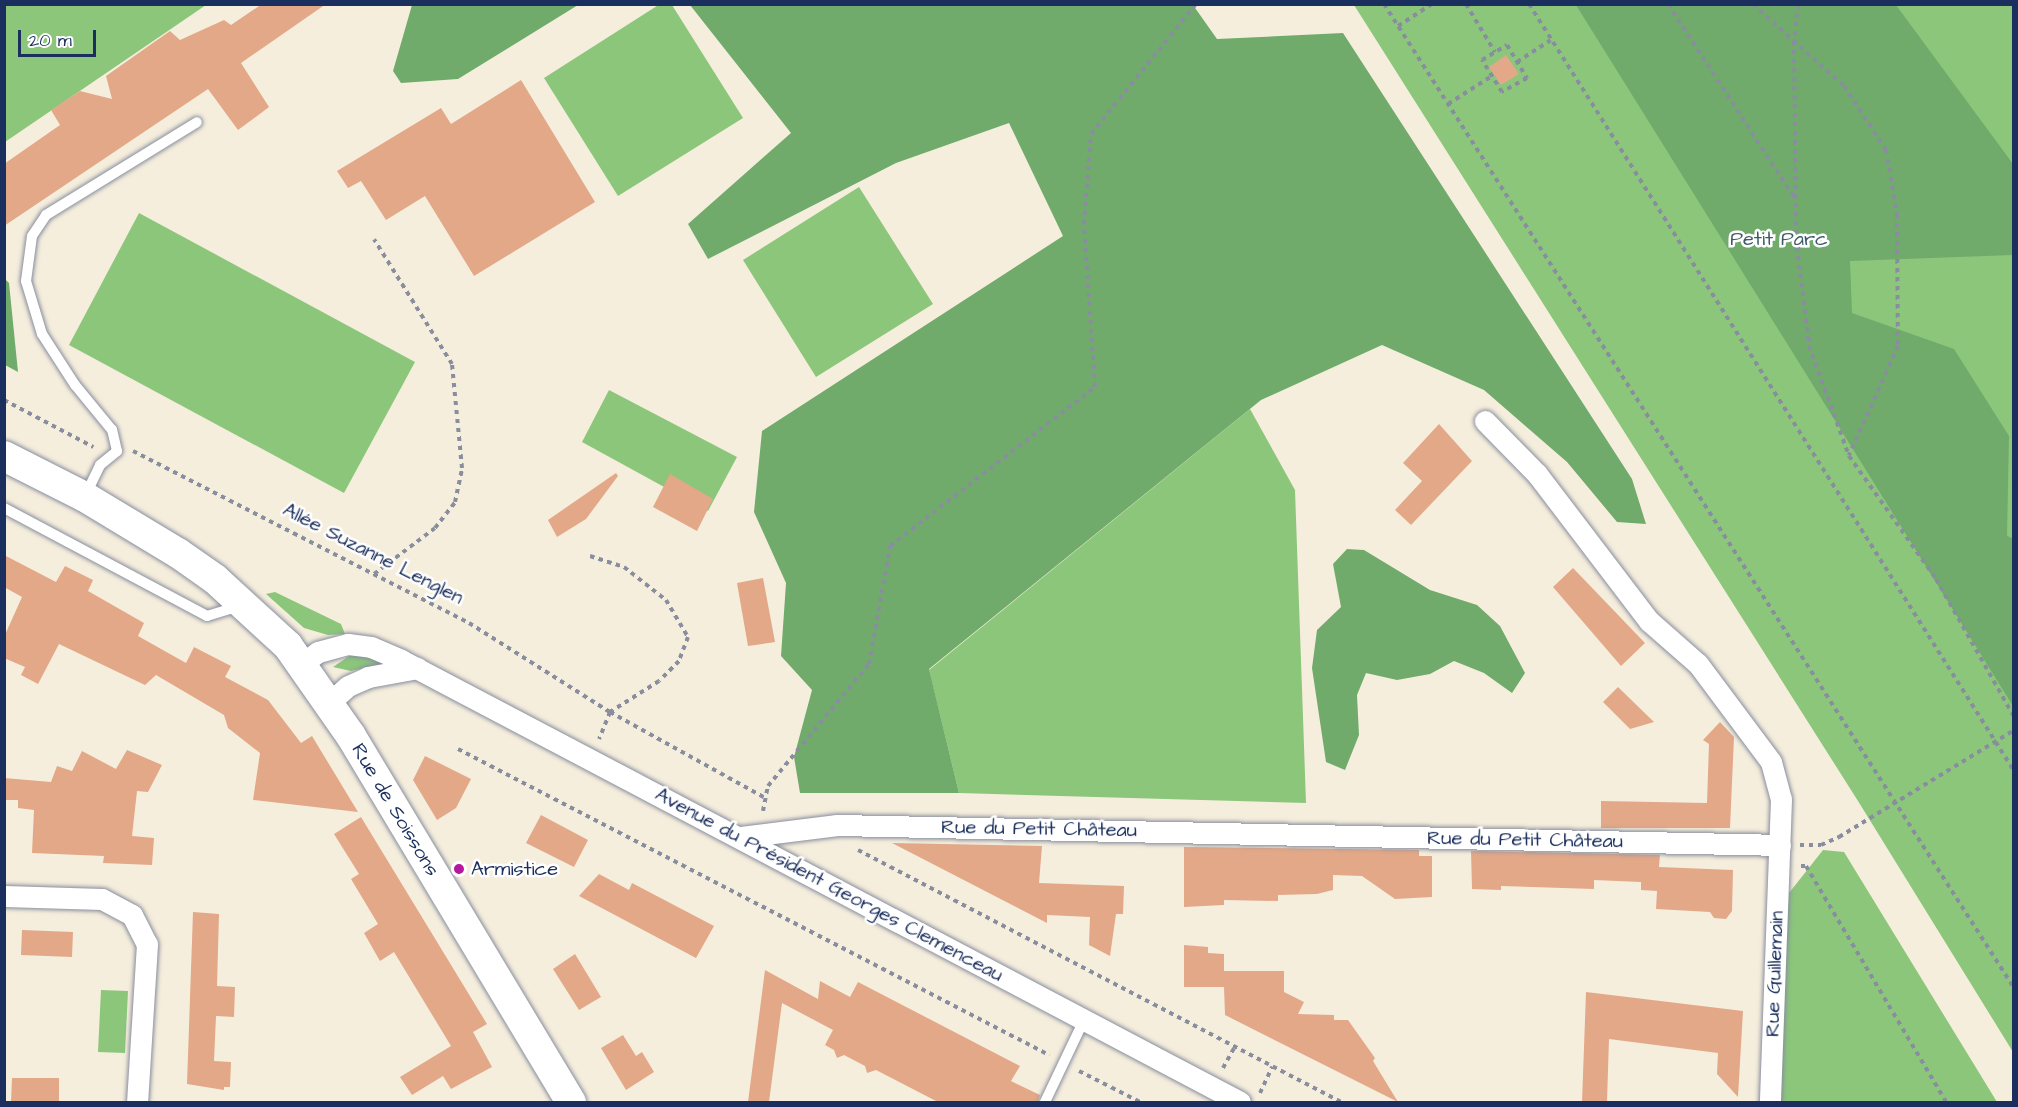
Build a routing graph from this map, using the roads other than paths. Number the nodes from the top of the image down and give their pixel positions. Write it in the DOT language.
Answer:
graph roads {
  1 [pos="197,122"];
  2 [pos="1485,420"];
  3 [pos="4,456"];
  4 [pos="84,497"];
  5 [pos="4,508"];
  6 [pos="245,604"];
  7 [pos="302,664"];
  8 [pos="418,668"];
  9 [pos="329,703"];
  10 [pos="741,837"];
  11 [pos="1780,855"];
  12 [pos="4,896"];
  13 [pos="1084,1020"];
  14 [pos="137,1102"];
  15 [pos="571,1102"];
  16 [pos="1045,1102"];
  17 [pos="1240,1102"];
  18 [pos="1770,1102"];
  1 -- 4 [label="lane"];
  2 -- 11 [label="street"];
  3 -- 4 [label="main road, Rue de Soissons"];
  4 -- 6 [label="main road, Rue de Soissons"];
  5 -- 6 [label="lane"];
  6 -- 7 [label="main road, Rue de Soissons"];
  7 -- 8 [label="street, Avenue du Président Georges Clemenceau"];
  7 -- 9 [label="main road, Rue de Soissons"];
  8 -- 9 [label="street"];
  8 -- 10 [label="street, Avenue du Président Georges Clemenceau"];
  9 -- 15 [label="main road, Rue de Soissons"];
  10 -- 11 [label="street, Rue du Petit Château"];
  10 -- 13 [label="street, Avenue du Président Georges Clemenceau"];
  11 -- 18 [label="street, Rue Guillemain"];
  12 -- 14 [label="street"];
  13 -- 16 [label="lane"];
  13 -- 17 [label="street, Avenue du Président Georges Clemenceau"];
}
